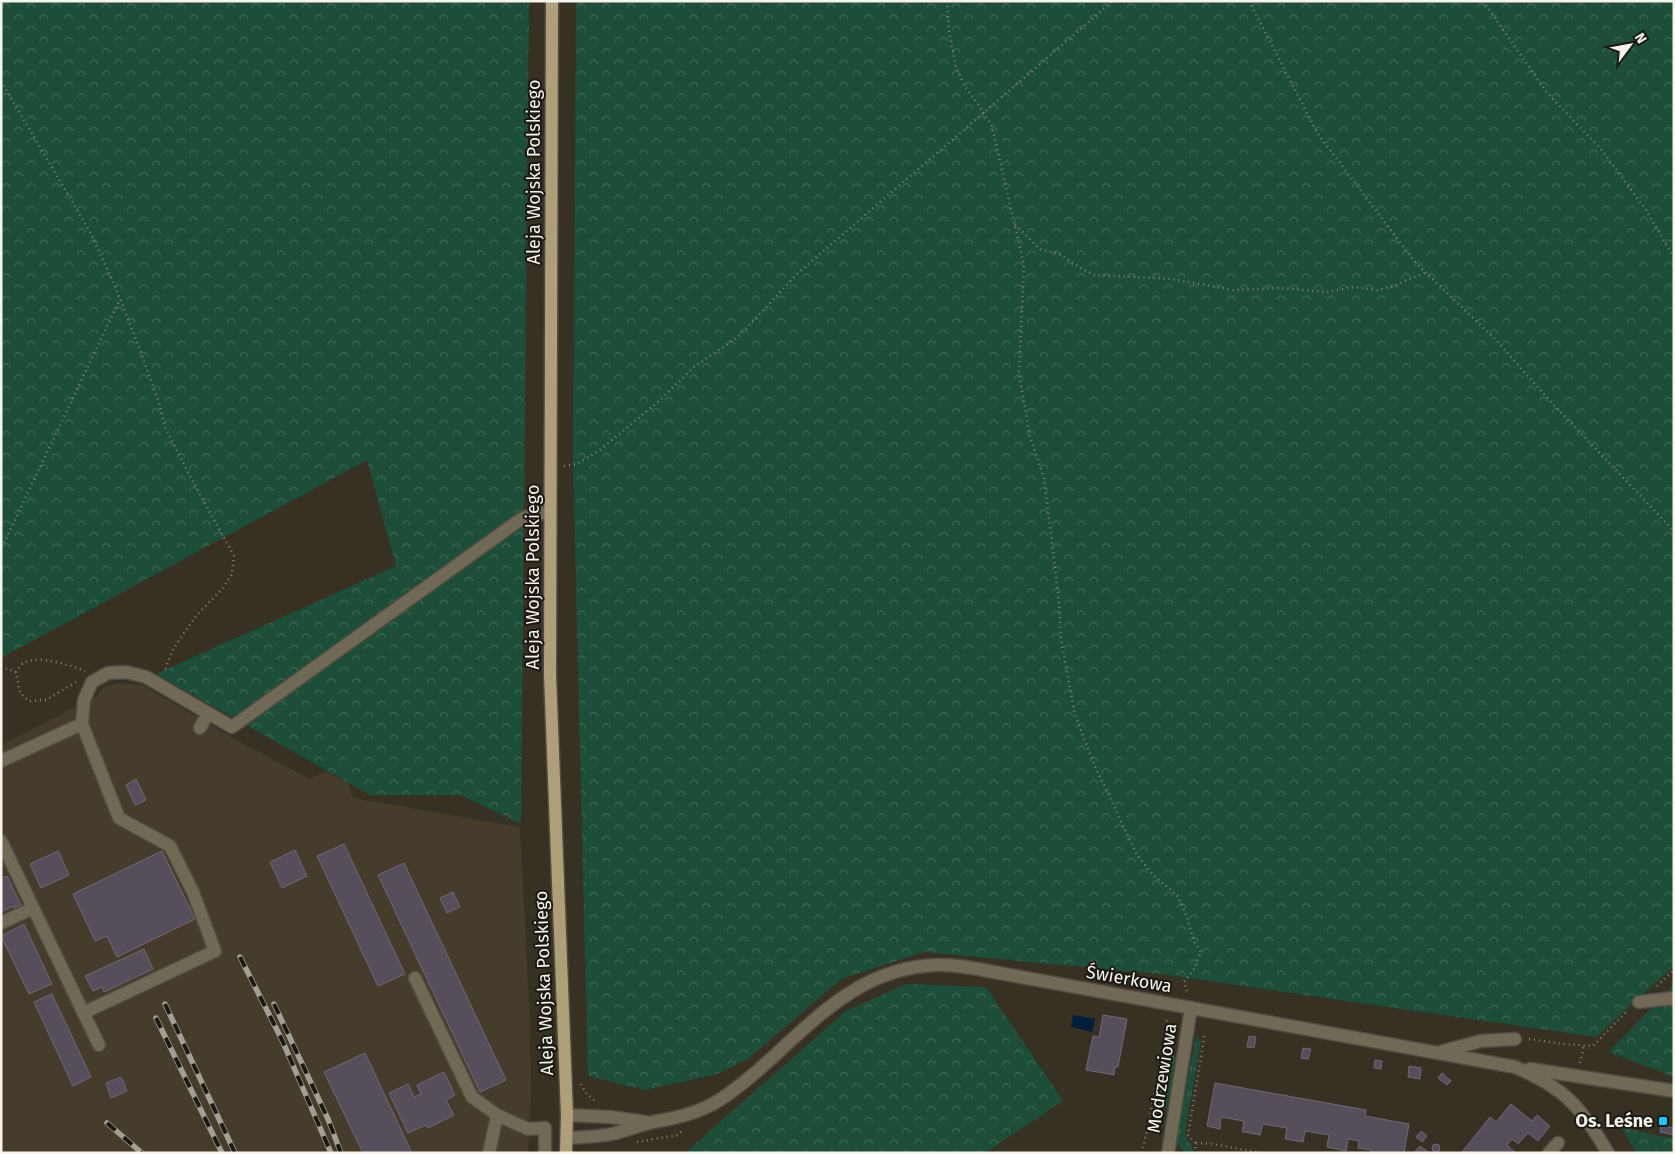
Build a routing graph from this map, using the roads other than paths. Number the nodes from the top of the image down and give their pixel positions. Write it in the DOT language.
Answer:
graph roads {
  1 [pos="552,1"];
  2 [pos="550,512"];
  3 [pos="208,713"];
  4 [pos="82,724"];
  5 [pos="200,728"];
  6 [pos="1,761"];
  7 [pos="1,841"];
  8 [pos="4,856"];
  9 [pos="33,908"];
  10 [pos="1,923"];
  11 [pos="415,978"];
  12 [pos="1674,998"];
  13 [pos="1639,1002"];
  14 [pos="1191,1008"];
  15 [pos="83,1013"];
  16 [pos="1515,1039"];
  17 [pos="99,1045"];
  18 [pos="1438,1052"];
  19 [pos="1515,1067"];
  20 [pos="1674,1091"];
  21 [pos="498,1115"];
  22 [pos="567,1115"];
  23 [pos="651,1122"];
  24 [pos="567,1138"];
  25 [pos="488,1153"];
  26 [pos="545,1153"];
  27 [pos="566,1153"];
  28 [pos="1168,1153"];
  29 [pos="1608,1153"];
  1 -- 2 [label="main road, Aleja Wojska Polskiego"];
  2 -- 3 [label="street"];
  2 -- 22 [label="main road, Aleja Wojska Polskiego"];
  3 -- 4 [label="street"];
  3 -- 5 [label="street"];
  4 -- 6 [label="street"];
  4 -- 15 [label="street"];
  7 -- 8 [label="street"];
  8 -- 9 [label="street"];
  9 -- 10 [label="street"];
  9 -- 15 [label="street"];
  11 -- 21 [label="street"];
  12 -- 13 [label="street"];
  14 -- 18 [label="street, Świerkowa"];
  14 -- 23 [label="street, Świerkowa"];
  14 -- 28 [label="street, Modrzewiowa"];
  15 -- 17 [label="street"];
  16 -- 18 [label="street"];
  18 -- 19 [label="street, Świerkowa"];
  19 -- 20 [label="street"];
  19 -- 29 [label="street, Świerkowa"];
  21 -- 25 [label="street"];
  21 -- 26 [label="street"];
  22 -- 23 [label="street"];
  22 -- 24 [label="main road, Aleja Wojska Polskiego"];
  23 -- 24 [label="street"];
  24 -- 27 [label="main road, Aleja Wojska Polskiego"];
}
